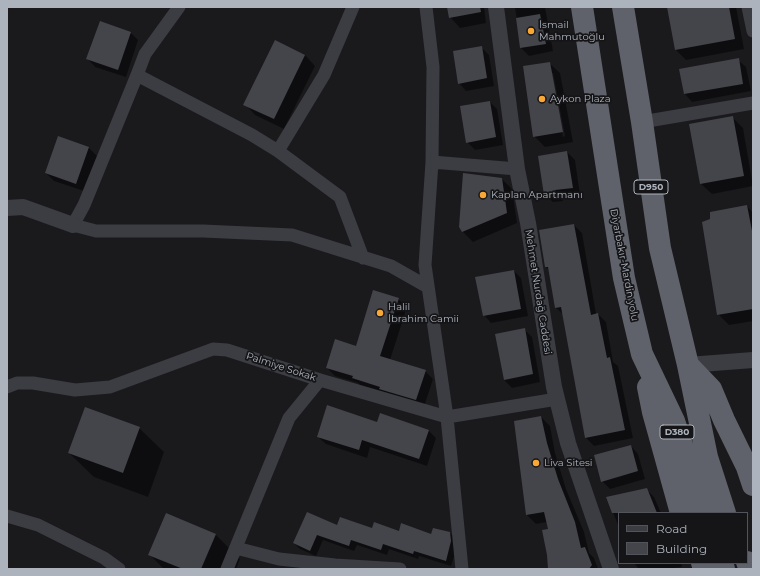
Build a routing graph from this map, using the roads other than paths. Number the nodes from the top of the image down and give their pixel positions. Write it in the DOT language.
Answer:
graph roads {
  1 [pos="179,7"];
  2 [pos="353,7"];
  3 [pos="426,7"];
  4 [pos="496,7"];
  5 [pos="582,7"];
  6 [pos="623,7"];
  7 [pos="748,7"];
  8 [pos="753,30"];
  9 [pos="137,75"];
  10 [pos="753,103"];
  11 [pos="642,122"];
  12 [pos="278,151"];
  13 [pos="432,162"];
  14 [pos="517,169"];
  15 [pos="7,208"];
  16 [pos="73,225"];
  17 [pos="363,258"];
  18 [pos="428,287"];
  19 [pos="642,354"];
  20 [pos="753,360"];
  21 [pos="688,365"];
  22 [pos="320,380"];
  23 [pos="7,387"];
  24 [pos="557,399"];
  25 [pos="448,417"];
  26 [pos="753,485"];
  27 [pos="682,512"];
  28 [pos="704,512"];
  29 [pos="725,512"];
  30 [pos="7,516"];
  31 [pos="236,548"];
  32 [pos="119,569"];
  33 [pos="227,569"];
  34 [pos="400,569"];
  35 [pos="462,569"];
  36 [pos="611,569"];
  1 -- 9 [label="street"];
  2 -- 12 [label="street"];
  3 -- 13 [label="street"];
  4 -- 14 [label="street, Mehmet Nurdağ Caddesi"];
  5 -- 19 [label="highway, Diyarbakır-Mardin yolu"];
  6 -- 11 [label="highway, D950"];
  7 -- 8 [label="street"];
  9 -- 12 [label="street"];
  9 -- 16 [label="street"];
  10 -- 11 [label="street"];
  11 -- 21 [label="highway, D950"];
  12 -- 17 [label="street"];
  13 -- 14 [label="street"];
  13 -- 18 [label="street"];
  14 -- 24 [label="street, Mehmet Nurdağ Caddesi"];
  15 -- 16 [label="street"];
  16 -- 17 [label="street"];
  17 -- 18 [label="street"];
  18 -- 25 [label="street"];
  19 -- 27 [label="highway"];
  19 -- 28 [label="highway, Diyarbakır-Mardin yolu / D380"];
  20 -- 21 [label="street"];
  21 -- 26 [label="highway"];
  21 -- 29 [label="highway, D380"];
  22 -- 23 [label="street, Palmiye Sokak"];
  22 -- 25 [label="street, Palmiye Sokak"];
  22 -- 31 [label="street"];
  24 -- 25 [label="street, Palmiye Sokak"];
  24 -- 36 [label="street, Mehmet Nurdağ Caddesi"];
  25 -- 35 [label="street"];
  30 -- 32 [label="street"];
  31 -- 33 [label="street"];
  31 -- 34 [label="street"];
}
